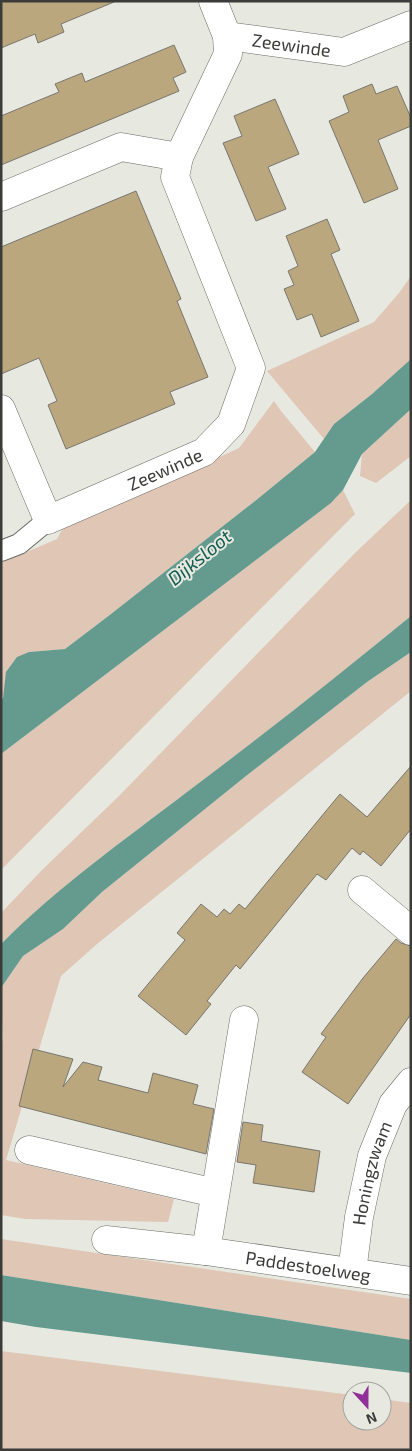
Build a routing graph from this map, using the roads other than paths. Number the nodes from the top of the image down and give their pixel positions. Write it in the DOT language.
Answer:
graph roads {
  1 [pos="213,1"];
  2 [pos="411,25"];
  3 [pos="227,36"];
  4 [pos="179,157"];
  5 [pos="1,197"];
  6 [pos="1,409"];
  7 [pos="48,520"];
  8 [pos="1,551"];
  9 [pos="362,890"];
  10 [pos="411,931"];
  11 [pos="244,1020"];
  12 [pos="411,1082"];
  13 [pos="29,1150"];
  14 [pos="215,1193"];
  15 [pos="106,1240"];
  16 [pos="206,1251"];
  17 [pos="352,1272"];
  18 [pos="411,1281"];
  1 -- 3 [label="street, Zeewinde"];
  2 -- 3 [label="street, Zeewinde"];
  3 -- 4 [label="street, Zeewinde"];
  4 -- 5 [label="street"];
  4 -- 7 [label="street, Zeewinde"];
  6 -- 7 [label="street"];
  7 -- 8 [label="street"];
  9 -- 10 [label="street"];
  11 -- 14 [label="street"];
  12 -- 17 [label="street, Honingzwam"];
  13 -- 14 [label="street"];
  14 -- 16 [label="street"];
  15 -- 16 [label="street, Paddestoelweg"];
  16 -- 17 [label="street, Paddestoelweg"];
  17 -- 18 [label="street, Paddestoelweg"];
}
